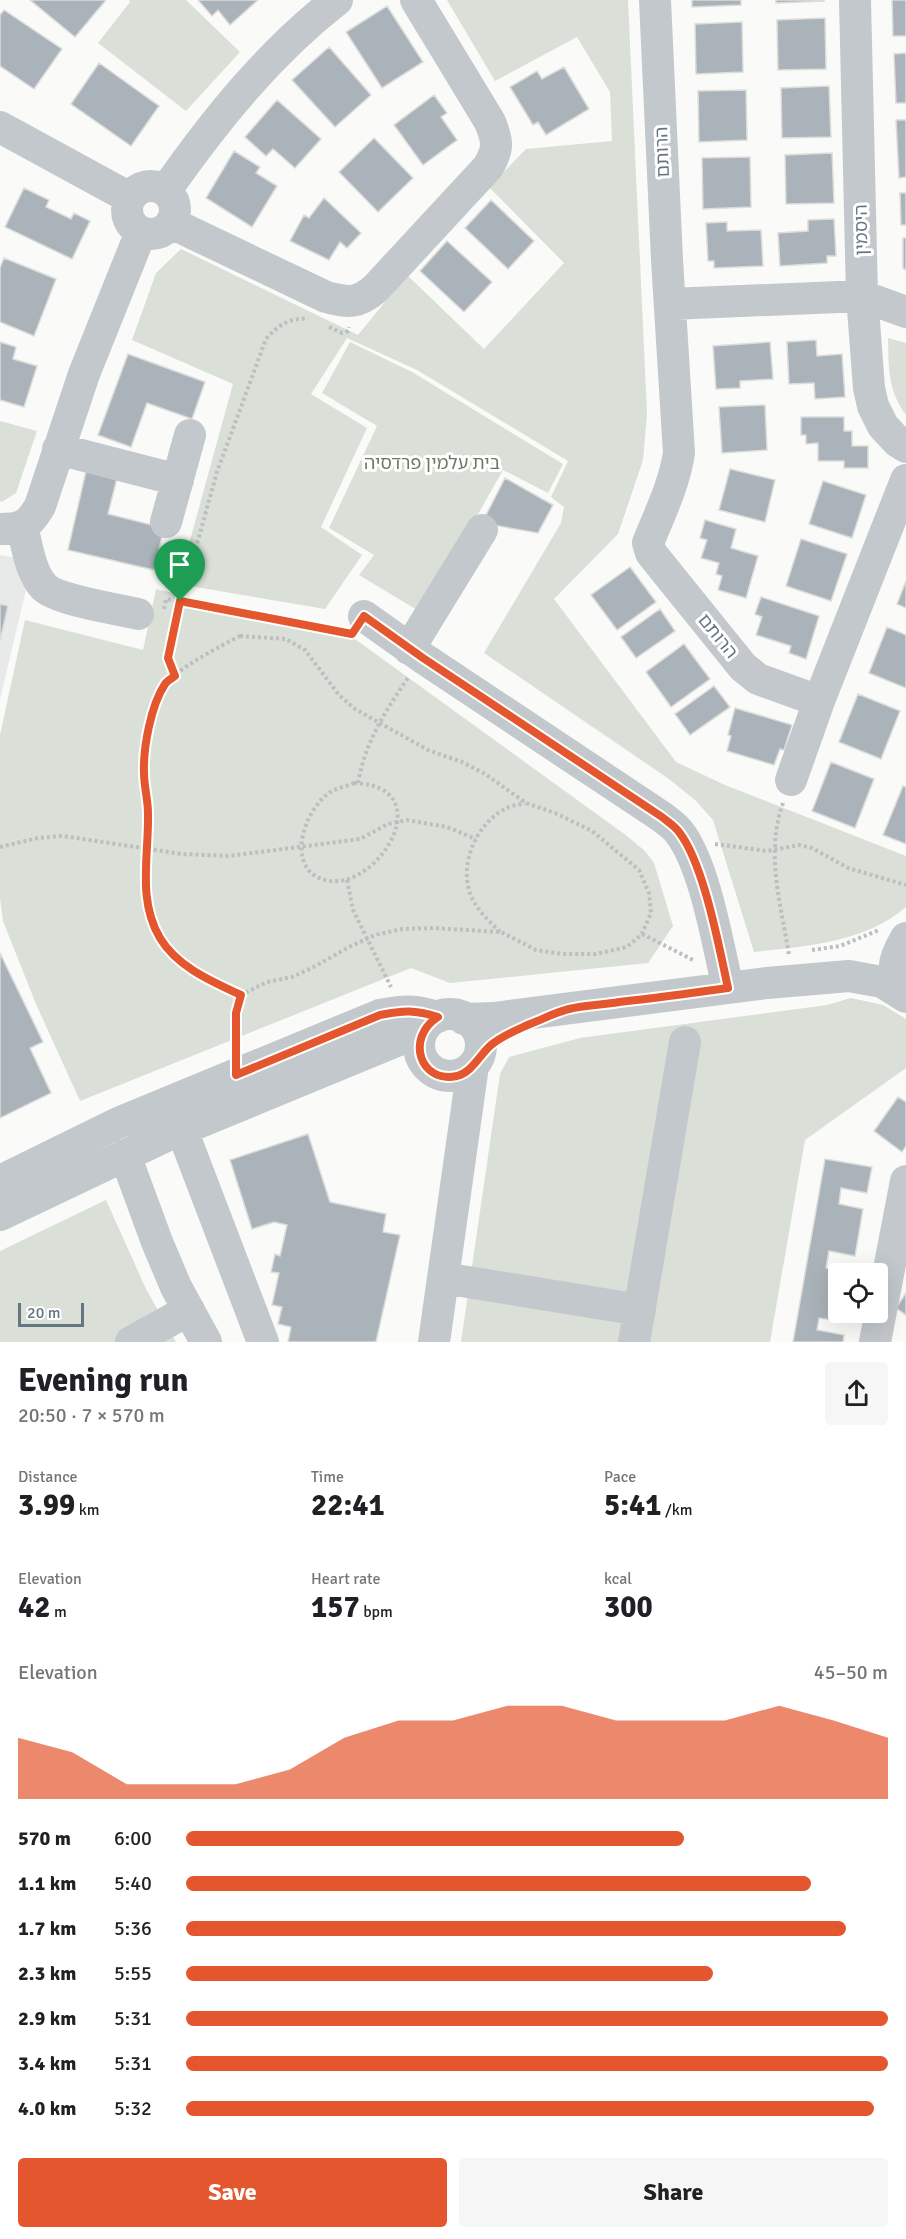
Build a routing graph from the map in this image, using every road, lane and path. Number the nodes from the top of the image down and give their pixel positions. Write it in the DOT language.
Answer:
graph roads {
  1 [pos="337,0"];
  2 [pos="416,0"];
  3 [pos="656,0"];
  4 [pos="855,0"];
  5 [pos="0,127"];
  6 [pos="166,190"];
  7 [pos="130,198"];
  8 [pos="171,223"];
  9 [pos="141,232"];
  10 [pos="862,296"];
  11 [pos="357,300"];
  12 [pos="669,304"];
  13 [pos="906,312"];
  14 [pos="314,320"];
  15 [pos="324,324"];
  16 [pos="190,435"];
  17 [pos="906,447"];
  18 [pos="58,449"];
  19 [pos="178,480"];
  20 [pos="906,480"];
  21 [pos="166,522"];
  22 [pos="11,527"];
  23 [pos="482,530"];
  24 [pos="180,601"];
  25 [pos="138,614"];
  26 [pos="364,616"];
  27 [pos="416,654"];
  28 [pos="175,676"];
  29 [pos="819,701"];
  30 [pos="379,723"];
  31 [pos="791,780"];
  32 [pos="358,783"];
  33 [pos="526,803"];
  34 [pos="397,822"];
  35 [pos="476,838"];
  36 [pos="301,846"];
  37 [pos="0,847"];
  38 [pos="147,849"];
  39 [pos="690,849"];
  40 [pos="773,850"];
  41 [pos="346,880"];
  42 [pos="906,885"];
  43 [pos="501,932"];
  44 [pos="642,934"];
  45 [pos="367,939"];
  46 [pos="902,945"];
  47 [pos="849,976"];
  48 [pos="794,981"];
  49 [pos="727,982"];
  50 [pos="241,995"];
  51 [pos="905,997"];
  52 [pos="568,1009"];
  53 [pos="432,1019"];
  54 [pos="685,1042"];
  55 [pos="476,1062"];
  56 [pos="433,1071"];
  57 [pos="236,1075"];
  58 [pos="319,1075"];
  59 [pos="182,1130"];
  60 [pos="463,1145"];
  61 [pos="126,1155"];
  62 [pos="0,1181"];
  63 [pos="905,1181"];
  64 [pos="0,1215"];
  65 [pos="443,1278"];
  66 [pos="189,1310"];
  67 [pos="640,1310"];
  68 [pos="131,1342"];
  69 [pos="207,1342"];
  70 [pos="264,1342"];
  71 [pos="434,1342"];
  72 [pos="634,1342"];
  73 [pos="875,1342"];
  1 -- 6 [label="street"];
  2 -- 11 [label="street"];
  3 -- 12 [label="street, הרותם"];
  4 -- 10 [label="street, היסמין"];
  5 -- 7 [label="street"];
  6 -- 7 [label="street"];
  6 -- 8 [label="street"];
  7 -- 9 [label="street"];
  8 -- 9 [label="street"];
  8 -- 11 [label="street"];
  9 -- 18 [label="street"];
  10 -- 12 [label="street"];
  10 -- 13 [label="street"];
  10 -- 17 [label="street, היסמין"];
  11 -- 15 [label="path"];
  12 -- 29 [label="street, הרותם"];
  14 -- 24 [label="path"];
  16 -- 19 [label="street"];
  18 -- 19 [label="street"];
  18 -- 22 [label="street"];
  19 -- 21 [label="street"];
  20 -- 29 [label="street"];
  22 -- 25 [label="street"];
  23 -- 27 [label="street"];
  24 -- 25 [label="path"];
  24 -- 26 [label="path"];
  24 -- 28 [label="path"];
  26 -- 27 [label="street"];
  27 -- 30 [label="path"];
  27 -- 39 [label="street"];
  28 -- 30 [label="path"];
  28 -- 38 [label="path"];
  29 -- 31 [label="street"];
  30 -- 32 [label="path"];
  30 -- 33 [label="path"];
  31 -- 40 [label="path"];
  32 -- 34 [label="path"];
  32 -- 36 [label="path"];
  33 -- 35 [label="path"];
  33 -- 44 [label="path"];
  34 -- 35 [label="path"];
  34 -- 36 [label="path"];
  34 -- 41 [label="path"];
  35 -- 43 [label="path"];
  36 -- 38 [label="path"];
  36 -- 41 [label="path"];
  37 -- 38 [label="path"];
  38 -- 50 [label="path"];
  39 -- 40 [label="path"];
  39 -- 49 [label="street"];
  40 -- 42 [label="path"];
  40 -- 48 [label="path"];
  41 -- 45 [label="path"];
  43 -- 44 [label="path"];
  43 -- 45 [label="path"];
  44 -- 49 [label="path"];
  45 -- 50 [label="path"];
  45 -- 53 [label="path"];
  46 -- 47 [label="street"];
  46 -- 51 [label="street"];
  47 -- 48 [label="street"];
  47 -- 51 [label="street"];
  48 -- 49 [label="street"];
  49 -- 52 [label="street"];
  50 -- 57 [label="path"];
  52 -- 53 [label="street"];
  52 -- 55 [label="street"];
  53 -- 55 [label="street"];
  53 -- 56 [label="street"];
  53 -- 57 [label="street"];
  53 -- 58 [label="street"];
  54 -- 67 [label="street"];
  55 -- 56 [label="street"];
  55 -- 60 [label="street"];
  56 -- 58 [label="street"];
  56 -- 60 [label="street"];
  57 -- 62 [label="street"];
  58 -- 59 [label="street"];
  59 -- 61 [label="street"];
  59 -- 70 [label="street"];
  60 -- 65 [label="street"];
  61 -- 64 [label="street"];
  61 -- 66 [label="street"];
  63 -- 73 [label="street"];
  65 -- 67 [label="street"];
  65 -- 71 [label="street"];
  66 -- 68 [label="street"];
  66 -- 69 [label="street"];
  67 -- 72 [label="street"];
}
